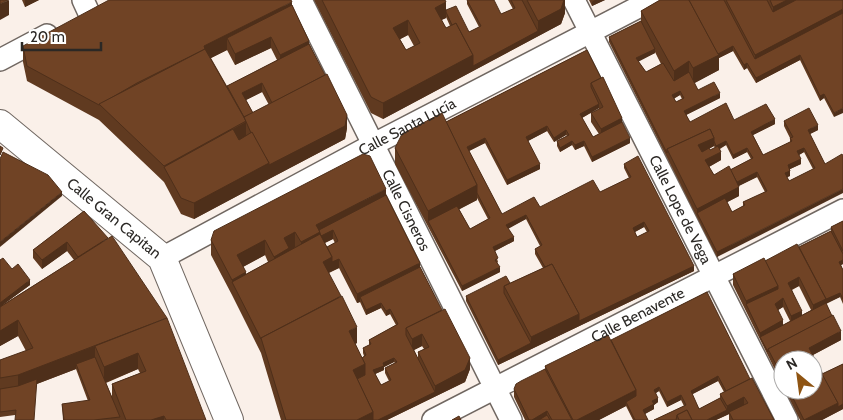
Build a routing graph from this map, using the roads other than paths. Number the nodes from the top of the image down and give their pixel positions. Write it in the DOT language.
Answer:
graph roads {
  1 [pos="301,0"];
  2 [pos="574,0"];
  3 [pos="652,0"];
  4 [pos="83,13"];
  5 [pos="590,32"];
  6 [pos="0,60"];
  7 [pos="0,124"];
  8 [pos="374,144"];
  9 [pos="843,210"];
  10 [pos="162,258"];
  11 [pos="714,276"];
  12 [pos="495,388"];
  13 [pos="229,420"];
  14 [pos="434,420"];
  15 [pos="511,420"];
  16 [pos="787,420"];
  1 -- 8 [label="street, Calle Cisneros"];
  2 -- 5 [label="street, Calle Lope de Vega"];
  3 -- 5 [label="street, Calle Santa Lucía"];
  4 -- 6 [label="street"];
  5 -- 8 [label="street, Calle Santa Lucía"];
  5 -- 11 [label="street, Calle Lope de Vega"];
  7 -- 10 [label="main road, Calle Gran Capitan"];
  8 -- 10 [label="street, Calle Santa Lucía"];
  8 -- 12 [label="street, Calle Cisneros"];
  9 -- 11 [label="street, Calle Benavente"];
  10 -- 13 [label="main road, Calle Gran Capitan"];
  11 -- 12 [label="street, Calle Benavente"];
  11 -- 16 [label="street, Calle Lope de Vega"];
  12 -- 14 [label="street, Calle Benavente"];
  12 -- 15 [label="street, Calle Cisneros"];
}
